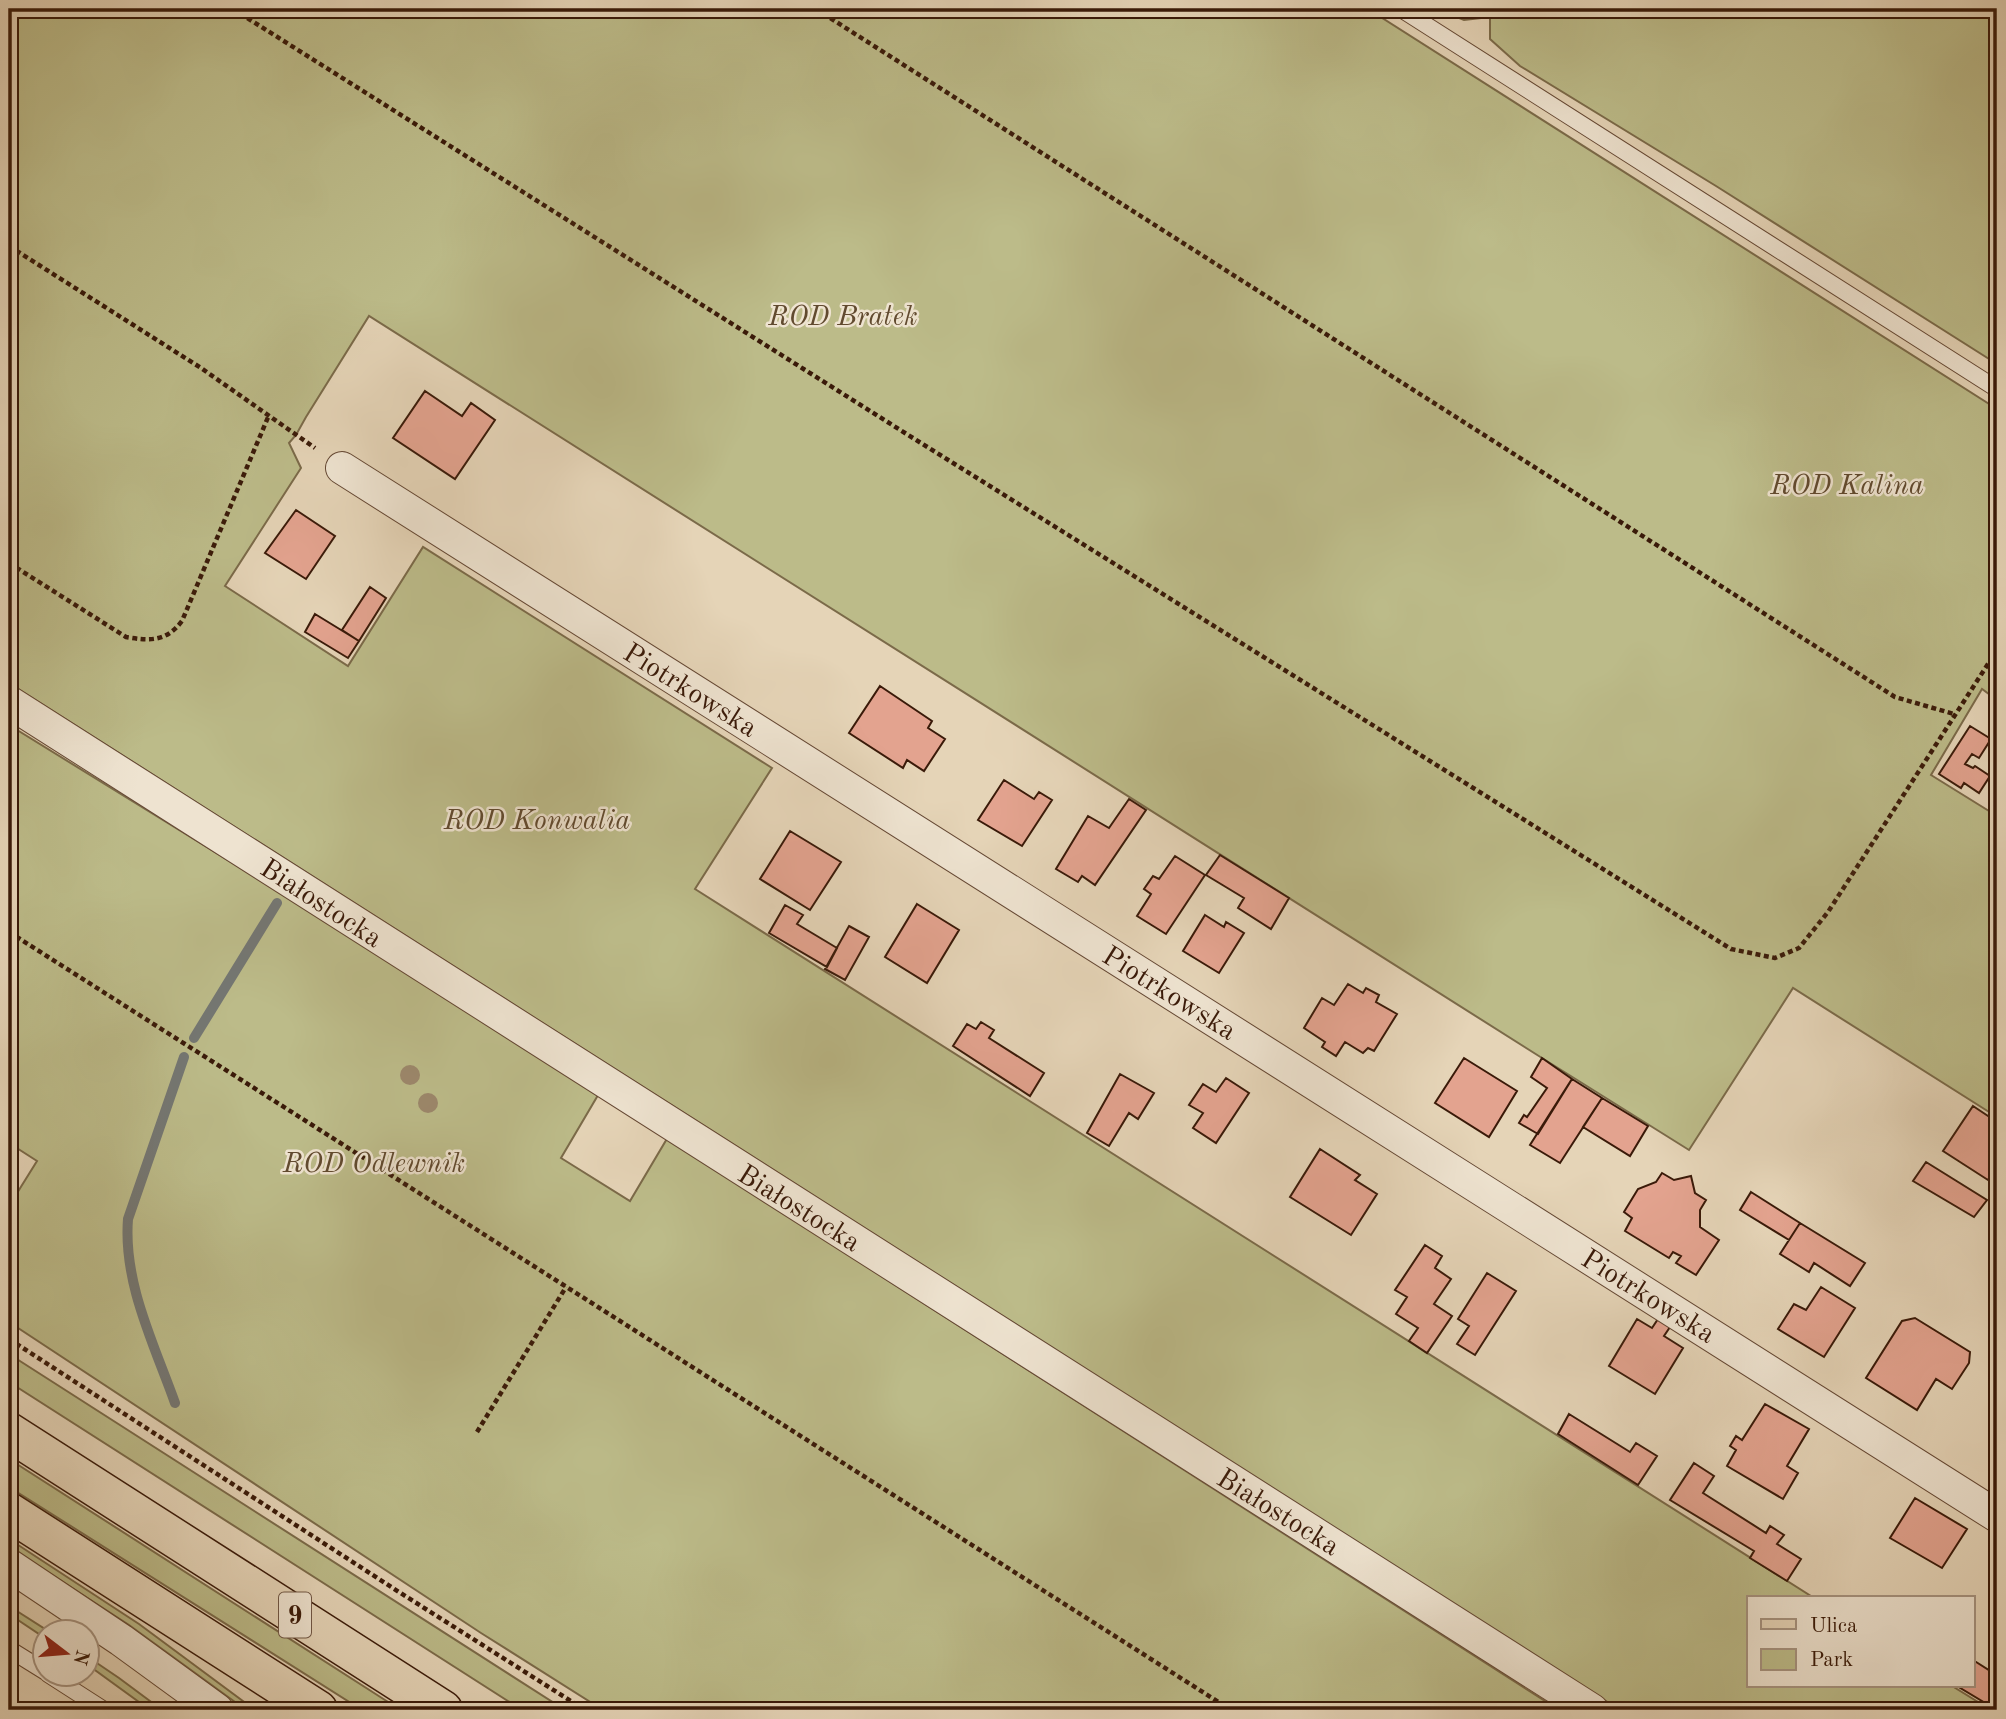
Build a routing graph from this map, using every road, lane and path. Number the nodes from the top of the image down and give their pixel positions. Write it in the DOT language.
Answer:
graph roads {
  1 [pos="233,9"];
  2 [pos="816,9"];
  3 [pos="1401,9"];
  4 [pos="9,246"];
  5 [pos="1997,389"];
  6 [pos="269,415"];
  7 [pos="342,468"];
  8 [pos="9,564"];
  9 [pos="1997,650"];
  10 [pos="9,702"];
  11 [pos="1954,714"];
  12 [pos="9,932"];
  13 [pos="566,1287"];
  14 [pos="9,1339"];
  15 [pos="9,1432"];
  16 [pos="477,1432"];
  17 [pos="9,1512"];
  18 [pos="1997,1516"];
  19 [pos="9,1566"];
  20 [pos="9,1649"];
  21 [pos="32,1664"];
  22 [pos="70,1688"];
  23 [pos="104,1710"];
  24 [pos="217,1710"];
  25 [pos="318,1710"];
  26 [pos="443,1710"];
  27 [pos="585,1710"];
  28 [pos="1231,1710"];
  29 [pos="1592,1710"];
  1 -- 11 [label="path"];
  2 -- 11 [label="path"];
  3 -- 5 [label="lane"];
  4 -- 6 [label="path"];
  6 -- 7 [label="path"];
  6 -- 8 [label="path"];
  7 -- 18 [label="street, Piotrkowska"];
  9 -- 11 [label="path"];
  10 -- 29 [label="street, Białostocka"];
  12 -- 13 [label="path"];
  13 -- 16 [label="path"];
  13 -- 28 [label="path"];
  14 -- 27 [label="path"];
  15 -- 26 [label="main road, 9"];
  17 -- 25 [label="main road, 9"];
  19 -- 24 [label="street"];
  20 -- 21 [label="lane"];
  22 -- 23 [label="lane"];
}
